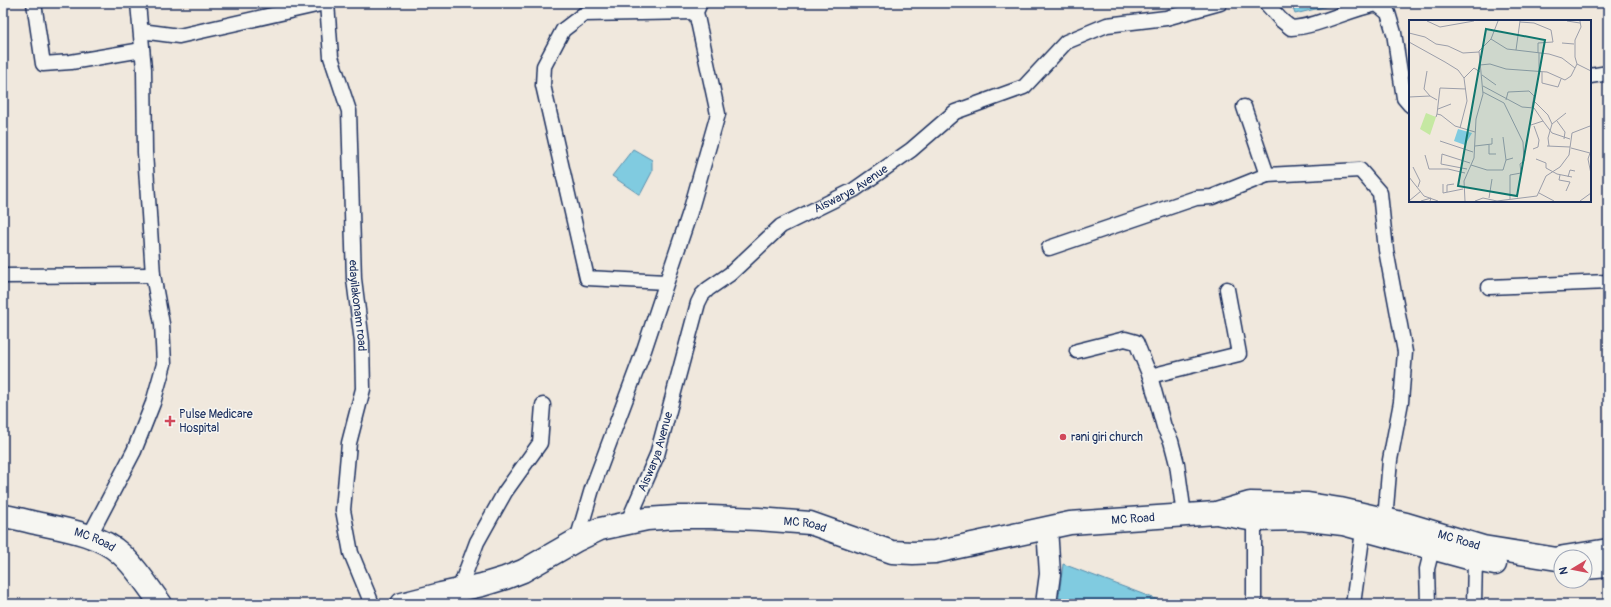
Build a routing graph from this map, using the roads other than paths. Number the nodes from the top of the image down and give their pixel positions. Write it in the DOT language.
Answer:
graph roads {
  1 [pos="34,3"];
  2 [pos="138,3"];
  3 [pos="326,3"];
  4 [pos="1220,3"];
  5 [pos="1266,3"];
  6 [pos="698,8"];
  7 [pos="141,31"];
  8 [pos="142,50"];
  9 [pos="1608,73"];
  10 [pos="1591,76"];
  11 [pos="1409,104"];
  12 [pos="1244,107"];
  13 [pos="1267,175"];
  14 [pos="1049,248"];
  15 [pos="153,275"];
  16 [pos="3,276"];
  17 [pos="666,282"];
  18 [pos="1608,282"];
  19 [pos="1489,287"];
  20 [pos="1227,289"];
  21 [pos="1077,351"];
  22 [pos="1150,376"];
  23 [pos="543,405"];
  24 [pos="1216,513"];
  25 [pos="1184,515"];
  26 [pos="3,516"];
  27 [pos="1254,520"];
  28 [pos="1385,520"];
  29 [pos="627,524"];
  30 [pos="1047,528"];
  31 [pos="1363,531"];
  32 [pos="89,536"];
  33 [pos="577,540"];
  34 [pos="1432,549"];
  35 [pos="1608,550"];
  36 [pos="1593,552"];
  37 [pos="1553,558"];
  38 [pos="1475,560"];
  39 [pos="1608,566"];
  40 [pos="1593,567"];
  41 [pos="1553,569"];
  42 [pos="446,596"];
  43 [pos="161,604"];
  44 [pos="372,604"];
  45 [pos="402,604"];
  46 [pos="1046,604"];
  47 [pos="1254,604"];
  48 [pos="1353,604"];
  49 [pos="1428,604"];
  50 [pos="1474,604"];
  1 -- 8 [label="street"];
  2 -- 7 [label="street"];
  3 -- 7 [label="street"];
  3 -- 44 [label="street, edayilakonam road"];
  4 -- 29 [label="street, Aiswarya Avenue"];
  5 -- 11 [label="street"];
  6 -- 17 [label="street"];
  6 -- 17 [label="street"];
  7 -- 8 [label="street"];
  8 -- 15 [label="street"];
  9 -- 10 [label="street"];
  12 -- 13 [label="street"];
  13 -- 14 [label="street"];
  13 -- 28 [label="street"];
  15 -- 16 [label="street"];
  15 -- 32 [label="street"];
  17 -- 33 [label="street"];
  18 -- 19 [label="street"];
  20 -- 22 [label="street"];
  21 -- 22 [label="street"];
  22 -- 25 [label="street"];
  23 -- 42 [label="street"];
  24 -- 25 [label="main road, MC Road"];
  24 -- 27 [label="main road, MC Road"];
  24 -- 28 [label="main road, MC Road"];
  25 -- 30 [label="main road, MC Road"];
  26 -- 32 [label="main road, MC Road"];
  27 -- 31 [label="main road, MC Road"];
  27 -- 47 [label="street"];
  28 -- 37 [label="main road, MC Road"];
  29 -- 30 [label="main road, MC Road"];
  29 -- 33 [label="main road, MC Road"];
  30 -- 46 [label="street"];
  31 -- 34 [label="main road, MC Road"];
  31 -- 48 [label="street"];
  32 -- 43 [label="main road, MC Road"];
  33 -- 42 [label="main road, MC Road"];
  34 -- 38 [label="main road, MC Road"];
  34 -- 49 [label="street"];
  35 -- 36 [label="main road"];
  38 -- 41 [label="main road, MC Road"];
  38 -- 50 [label="street"];
  39 -- 40 [label="main road"];
  42 -- 45 [label="main road, MC Road"];
}
